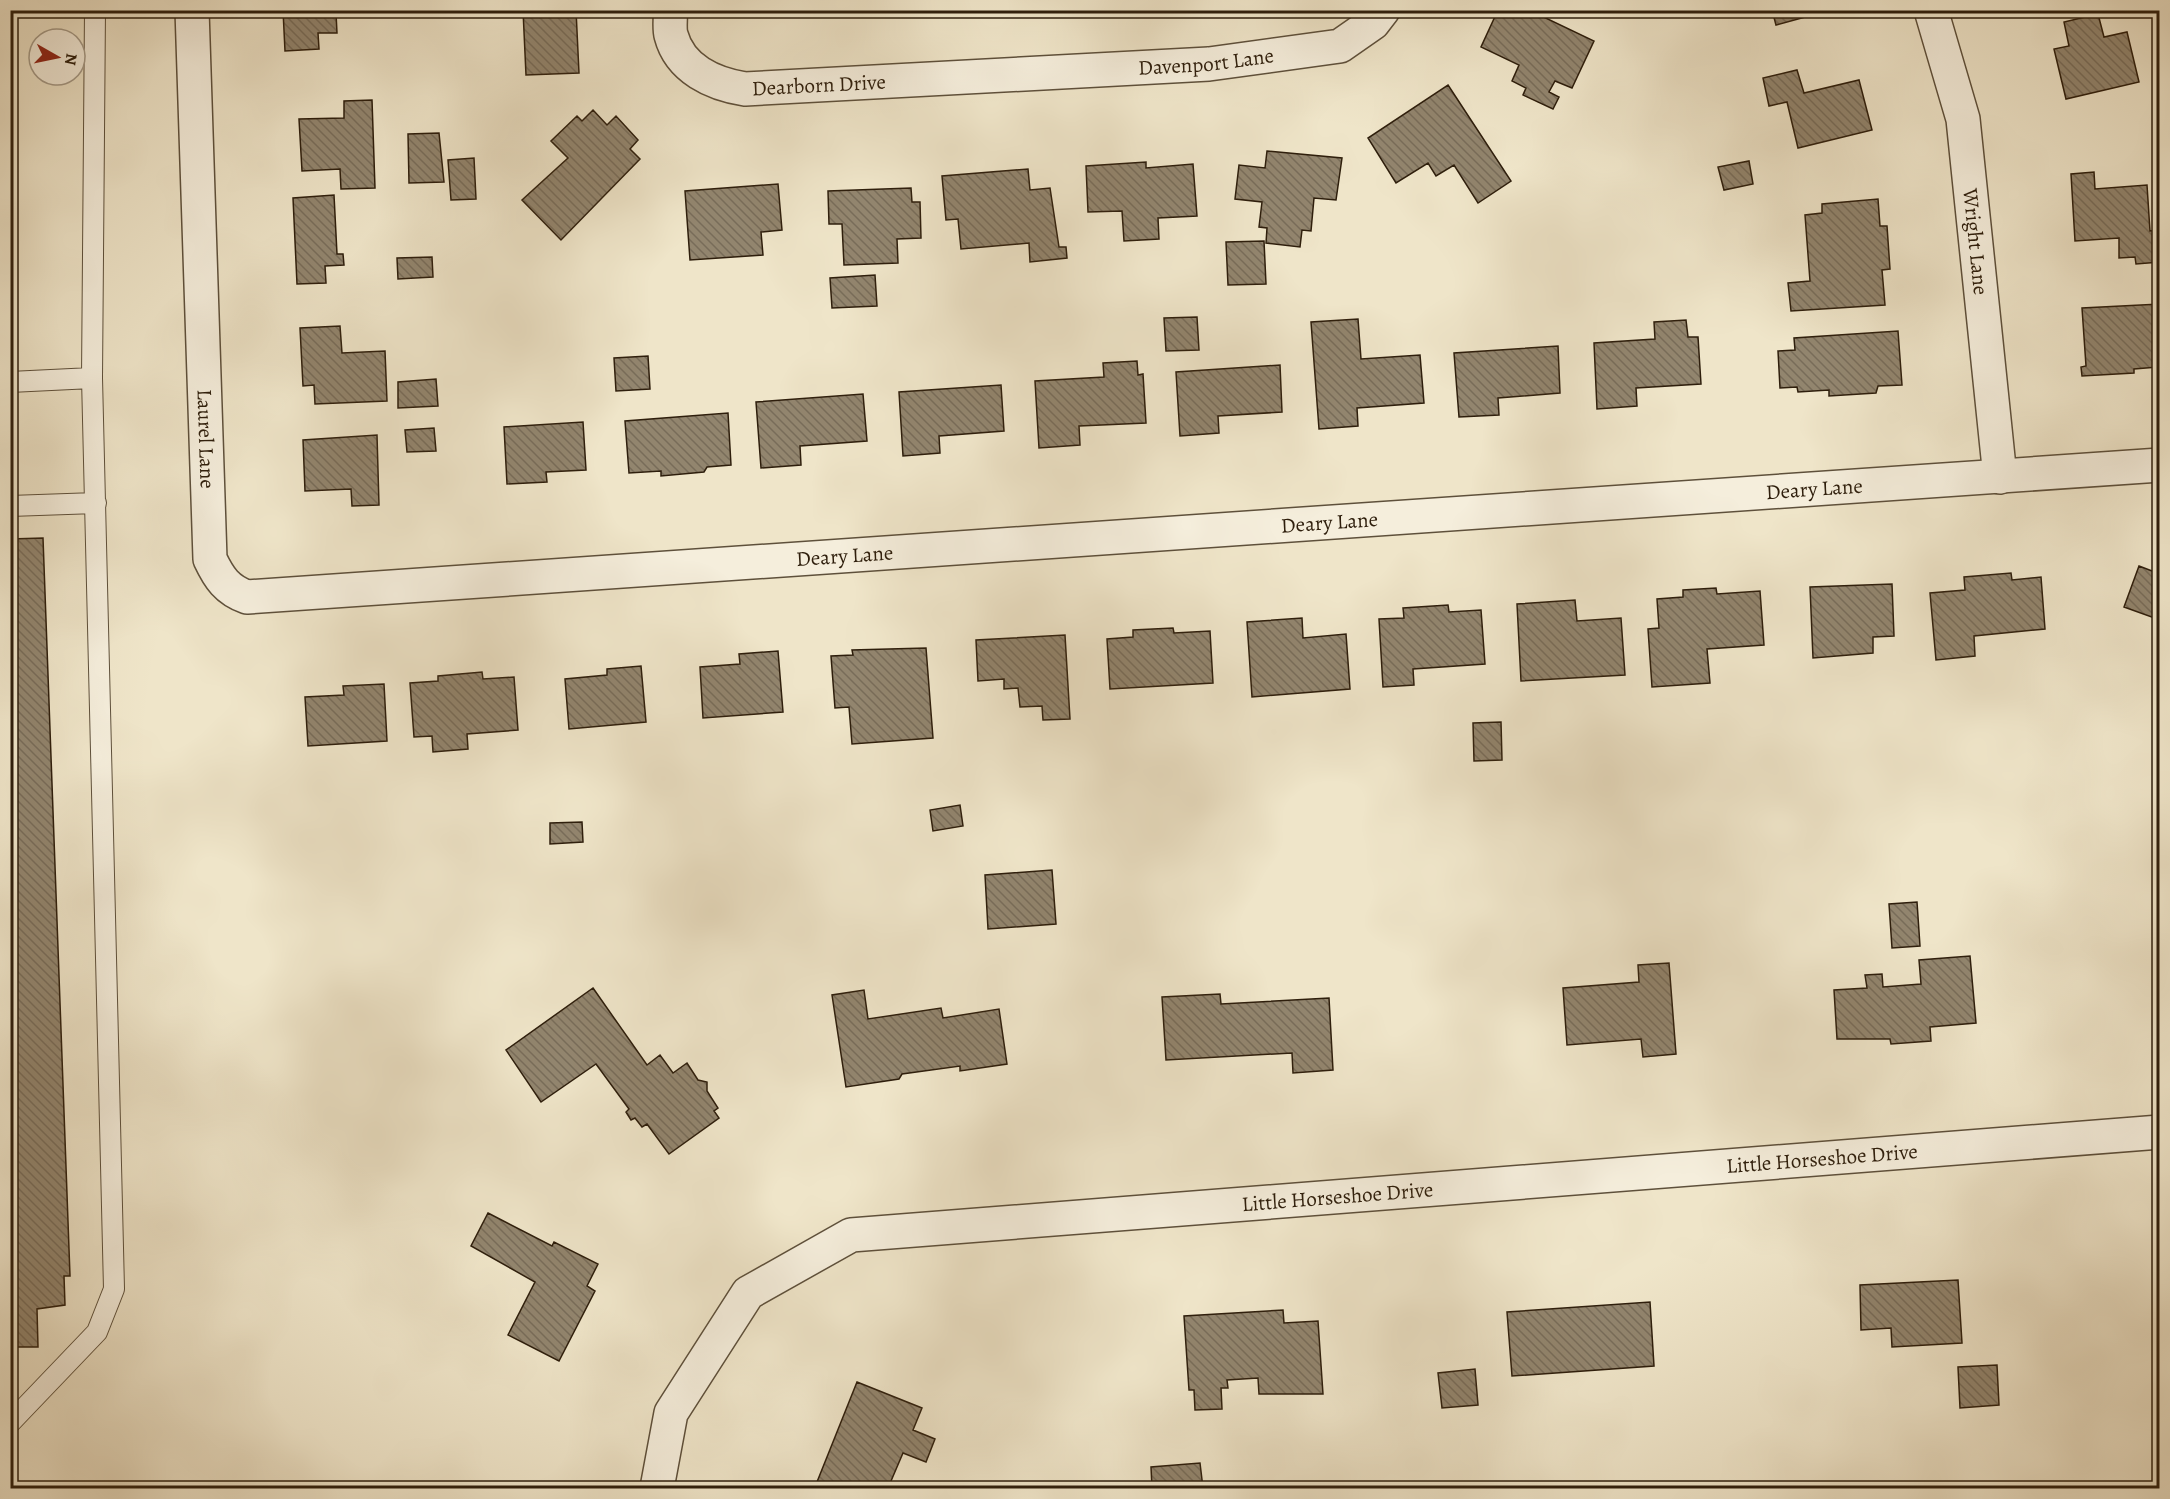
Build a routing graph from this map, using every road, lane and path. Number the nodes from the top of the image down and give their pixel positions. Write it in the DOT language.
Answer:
graph roads {
  1 [pos="95,10"];
  2 [pos="192,10"];
  3 [pos="670,10"];
  4 [pos="1383,10"];
  5 [pos="1931,10"];
  6 [pos="1016,76"];
  7 [pos="92,378"];
  8 [pos="10,382"];
  9 [pos="2160,465"];
  10 [pos="2000,477"];
  11 [pos="96,503"];
  12 [pos="10,506"];
  13 [pos="499,579"];
  14 [pos="2160,1132"];
  15 [pos="10,1423"];
  16 [pos="657,1488"];
  1 -- 7 [label="lane"];
  2 -- 13 [label="street, Laurel Lane"];
  3 -- 6 [label="street, Dearborn Drive"];
  4 -- 6 [label="street, Davenport Lane"];
  5 -- 10 [label="street, Wright Lane"];
  7 -- 8 [label="lane"];
  7 -- 11 [label="lane"];
  9 -- 10 [label="street, Deary Lane"];
  10 -- 13 [label="street, Deary Lane"];
  11 -- 12 [label="lane"];
  11 -- 15 [label="lane"];
  14 -- 16 [label="street, Little Horseshoe Drive"];
}
